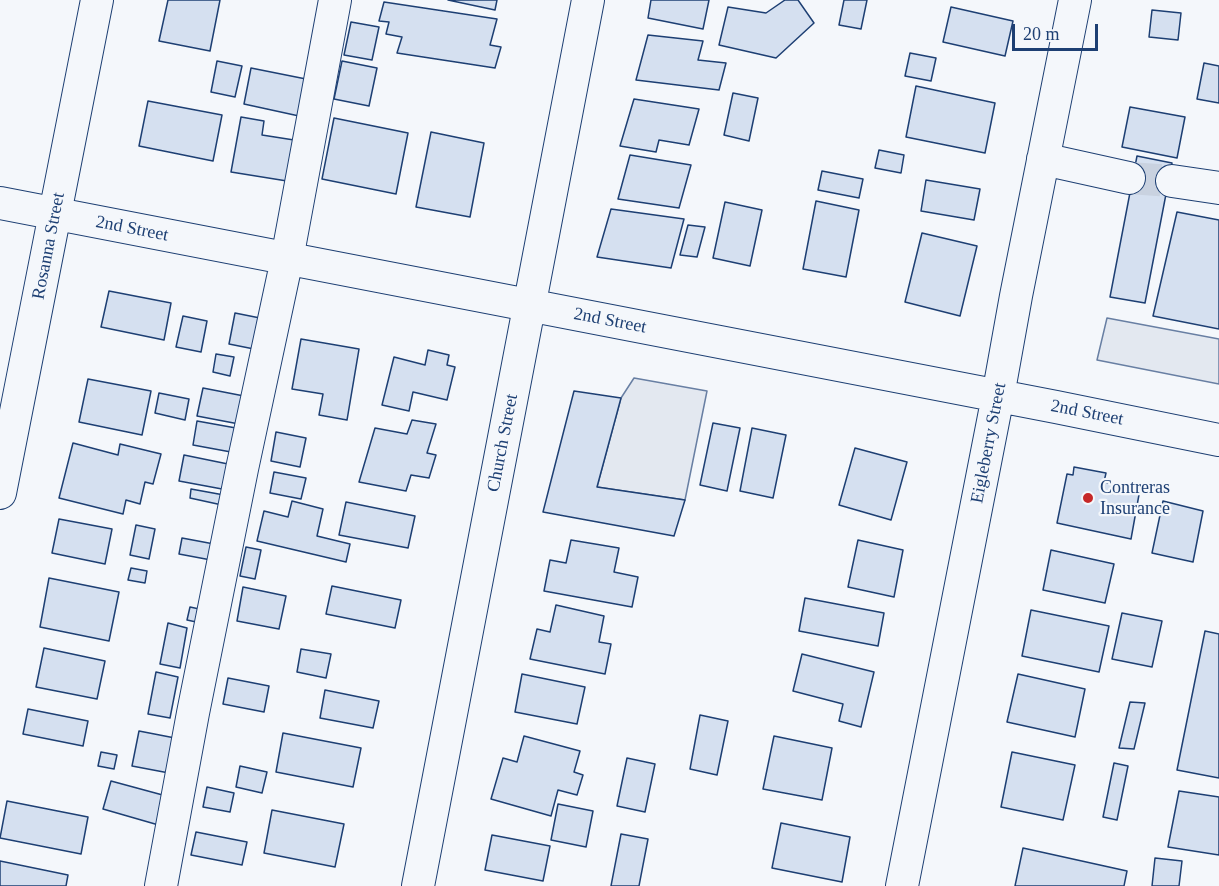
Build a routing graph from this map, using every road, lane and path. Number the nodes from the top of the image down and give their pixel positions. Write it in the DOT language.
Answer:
graph roads {
  1 [pos="98,0"];
  2 [pos="335,0"];
  3 [pos="588,0"];
  4 [pos="1075,0"];
  5 [pos="1043,159"];
  6 [pos="1130,178"];
  7 [pos="1172,181"];
  8 [pos="1219,188"];
  9 [pos="0,203"];
  10 [pos="55,214"];
  11 [pos="287,259"];
  12 [pos="529,306"];
  13 [pos="998,396"];
  14 [pos="1219,440"];
  15 [pos="0,493"];
  16 [pos="161,886"];
  17 [pos="418,886"];
  18 [pos="902,886"];
  1 -- 10 [label="street, Rosanna Street"];
  2 -- 11 [label="street"];
  3 -- 12 [label="street, Church Street"];
  4 -- 5 [label="street, Eigleberry Street"];
  5 -- 6 [label="street"];
  5 -- 13 [label="street, Eigleberry Street"];
  7 -- 8 [label="street"];
  9 -- 10 [label="street, 2nd Street"];
  10 -- 11 [label="street, 2nd Street"];
  10 -- 15 [label="street, Rosanna Street"];
  11 -- 12 [label="street, 2nd Street"];
  11 -- 16 [label="street"];
  12 -- 13 [label="street, 2nd Street"];
  12 -- 17 [label="street, Church Street"];
  13 -- 14 [label="street, 2nd Street"];
  13 -- 18 [label="street, Eigleberry Street"];
}
